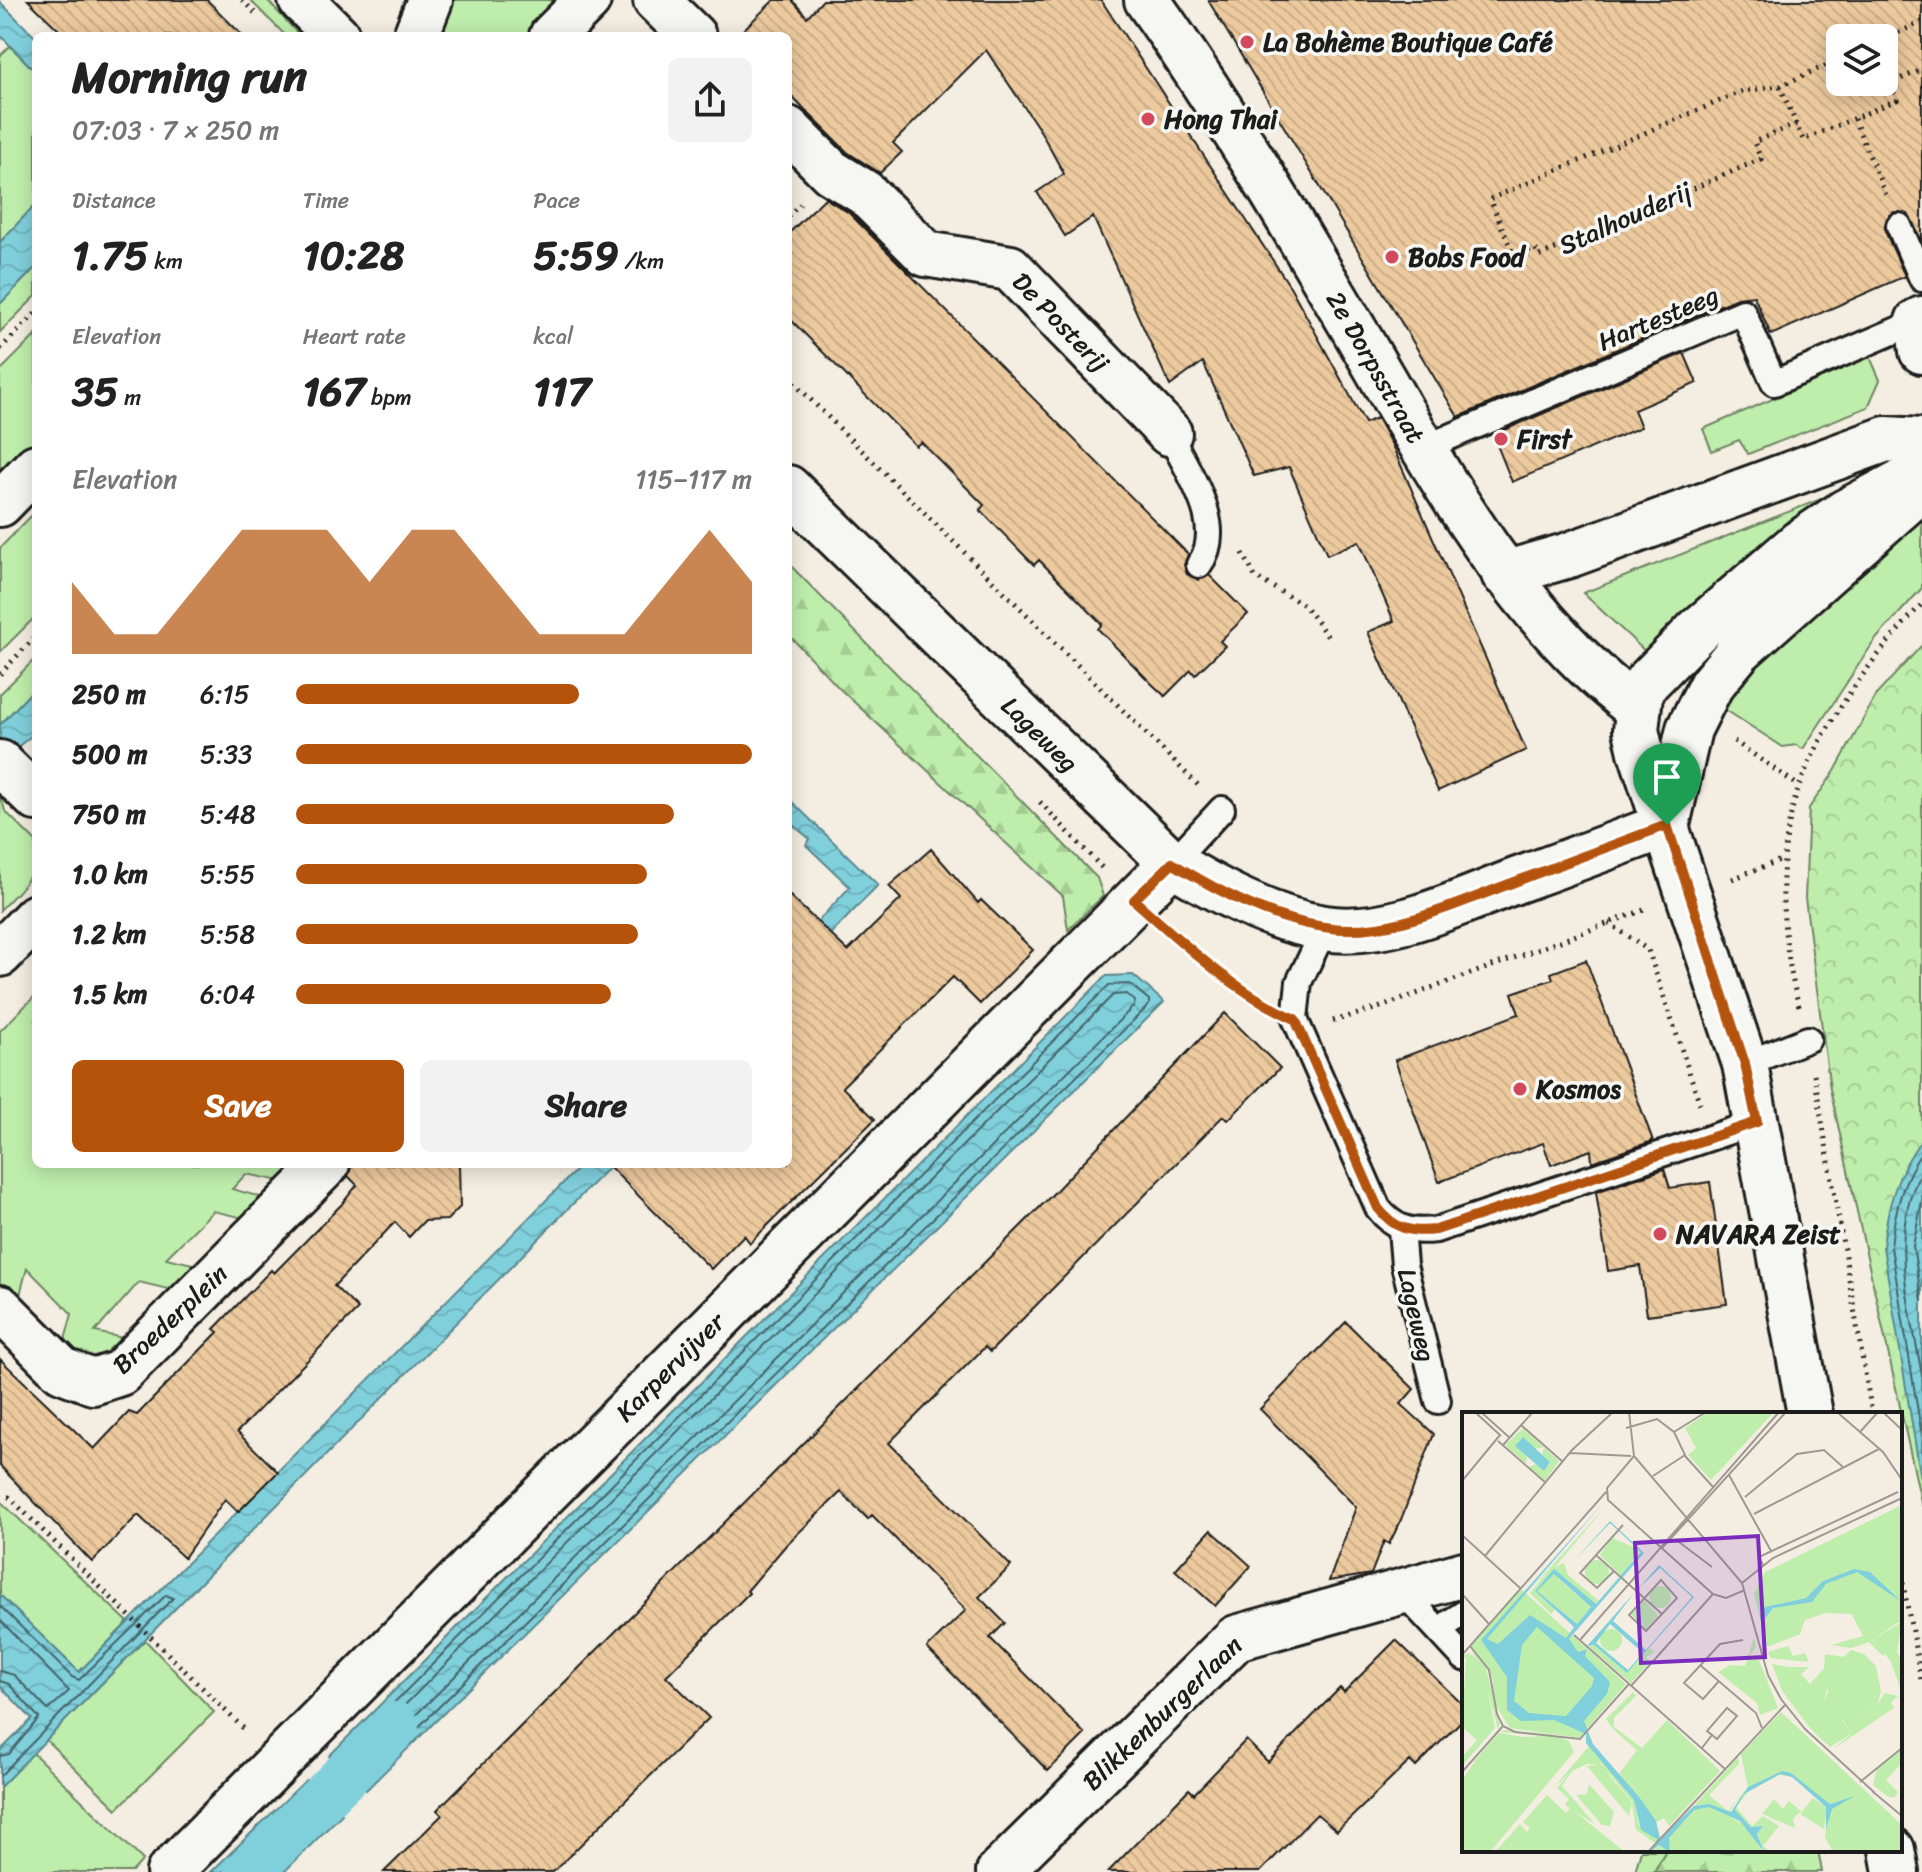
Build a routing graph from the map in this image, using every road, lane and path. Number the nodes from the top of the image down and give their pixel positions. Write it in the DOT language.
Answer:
graph roads {
  1 [pos="301,0"];
  2 [pos="430,0"];
  3 [pos="588,0"];
  4 [pos="656,0"];
  5 [pos="1147,0"];
  6 [pos="1922,22"];
  7 [pos="333,32"];
  8 [pos="418,32"];
  9 [pos="556,32"];
  10 [pos="689,32"];
  11 [pos="1898,33"];
  12 [pos="1826,65"];
  13 [pos="1922,70"];
  14 [pos="1780,86"];
  15 [pos="1854,119"];
  16 [pos="1796,124"];
  17 [pos="792,133"];
  18 [pos="1899,226"];
  19 [pos="32,317"];
  20 [pos="1921,318"];
  21 [pos="0,349"];
  22 [pos="792,381"];
  23 [pos="1169,433"];
  24 [pos="1922,441"];
  25 [pos="1424,448"];
  26 [pos="32,471"];
  27 [pos="1922,471"];
  28 [pos="1922,488"];
  29 [pos="792,492"];
  30 [pos="0,504"];
  31 [pos="1199,565"];
  32 [pos="1504,574"];
  33 [pos="1922,604"];
  34 [pos="32,640"];
  35 [pos="0,674"];
  36 [pos="1636,708"];
  37 [pos="1222,809"];
  38 [pos="1667,825"];
  39 [pos="1172,863"];
  40 [pos="1134,900"];
  41 [pos="32,921"];
  42 [pos="1609,922"];
  43 [pos="1325,928"];
  44 [pos="0,954"];
  45 [pos="1295,1019"];
  46 [pos="1808,1039"];
  47 [pos="1745,1064"];
  48 [pos="1757,1122"];
  49 [pos="323,1168"];
  50 [pos="1401,1229"];
  51 [pos="0,1308"];
  52 [pos="1438,1401"];
  53 [pos="1810,1412"];
  54 [pos="1872,1412"];
  55 [pos="0,1497"];
  56 [pos="1462,1574"];
  57 [pos="1902,1578"];
  58 [pos="1400,1589"];
  59 [pos="1462,1656"];
  60 [pos="1922,1685"];
  61 [pos="289,1752"];
  62 [pos="1892,1852"];
  63 [pos="169,1872"];
  64 [pos="999,1872"];
  65 [pos="1896,1872"];
  1 -- 7 [label="main road"];
  2 -- 8 [label="main road"];
  3 -- 9 [label="main road"];
  4 -- 10 [label="main road"];
  5 -- 25 [label="main road, 2e Dorpsstraat"];
  6 -- 11 [label="path"];
  12 -- 14 [label="path, Stalhouderij"];
  13 -- 15 [label="path"];
  14 -- 16 [label="path"];
  14 -- 16 [label="path, Stalhouderij"];
  15 -- 16 [label="path"];
  15 -- 18 [label="path"];
  17 -- 23 [label="main road, De Posterij"];
  18 -- 20 [label="lane"];
  19 -- 21 [label="path"];
  20 -- 25 [label="lane, Hartesteeg"];
  22 -- 37 [label="path"];
  23 -- 31 [label="lane"];
  24 -- 32 [label="main road"];
  25 -- 32 [label="main road, 2e Dorpsstraat"];
  26 -- 30 [label="main road"];
  27 -- 36 [label="main road"];
  28 -- 38 [label="main road"];
  29 -- 39 [label="main road, Lageweg"];
  32 -- 36 [label="main road, 2e Dorpsstraat"];
  33 -- 46 [label="path"];
  34 -- 35 [label="path"];
  36 -- 38 [label="main road"];
  37 -- 39 [label="lane"];
  38 -- 43 [label="main road, Lageweg"];
  38 -- 47 [label="main road"];
  39 -- 40 [label="main road, Karpervijver"];
  39 -- 43 [label="main road, Lageweg"];
  40 -- 45 [label="path"];
  40 -- 61 [label="main road, Karpervijver"];
  41 -- 44 [label="main road"];
  42 -- 45 [label="path"];
  43 -- 45 [label="lane"];
  45 -- 50 [label="lane"];
  46 -- 47 [label="lane"];
  46 -- 54 [label="path"];
  47 -- 48 [label="main road"];
  48 -- 50 [label="lane, Lageweg"];
  48 -- 53 [label="main road"];
  49 -- 51 [label="main road, Broederplein"];
  50 -- 52 [label="lane, Lageweg"];
  55 -- 61 [label="path"];
  56 -- 58 [label="main road, Blikkenburgerlaan"];
  57 -- 60 [label="path"];
  58 -- 59 [label="lane"];
  58 -- 64 [label="main road, Blikkenburgerlaan"];
  61 -- 63 [label="main road, Karpervijver"];
  62 -- 65 [label="main road"];
}
